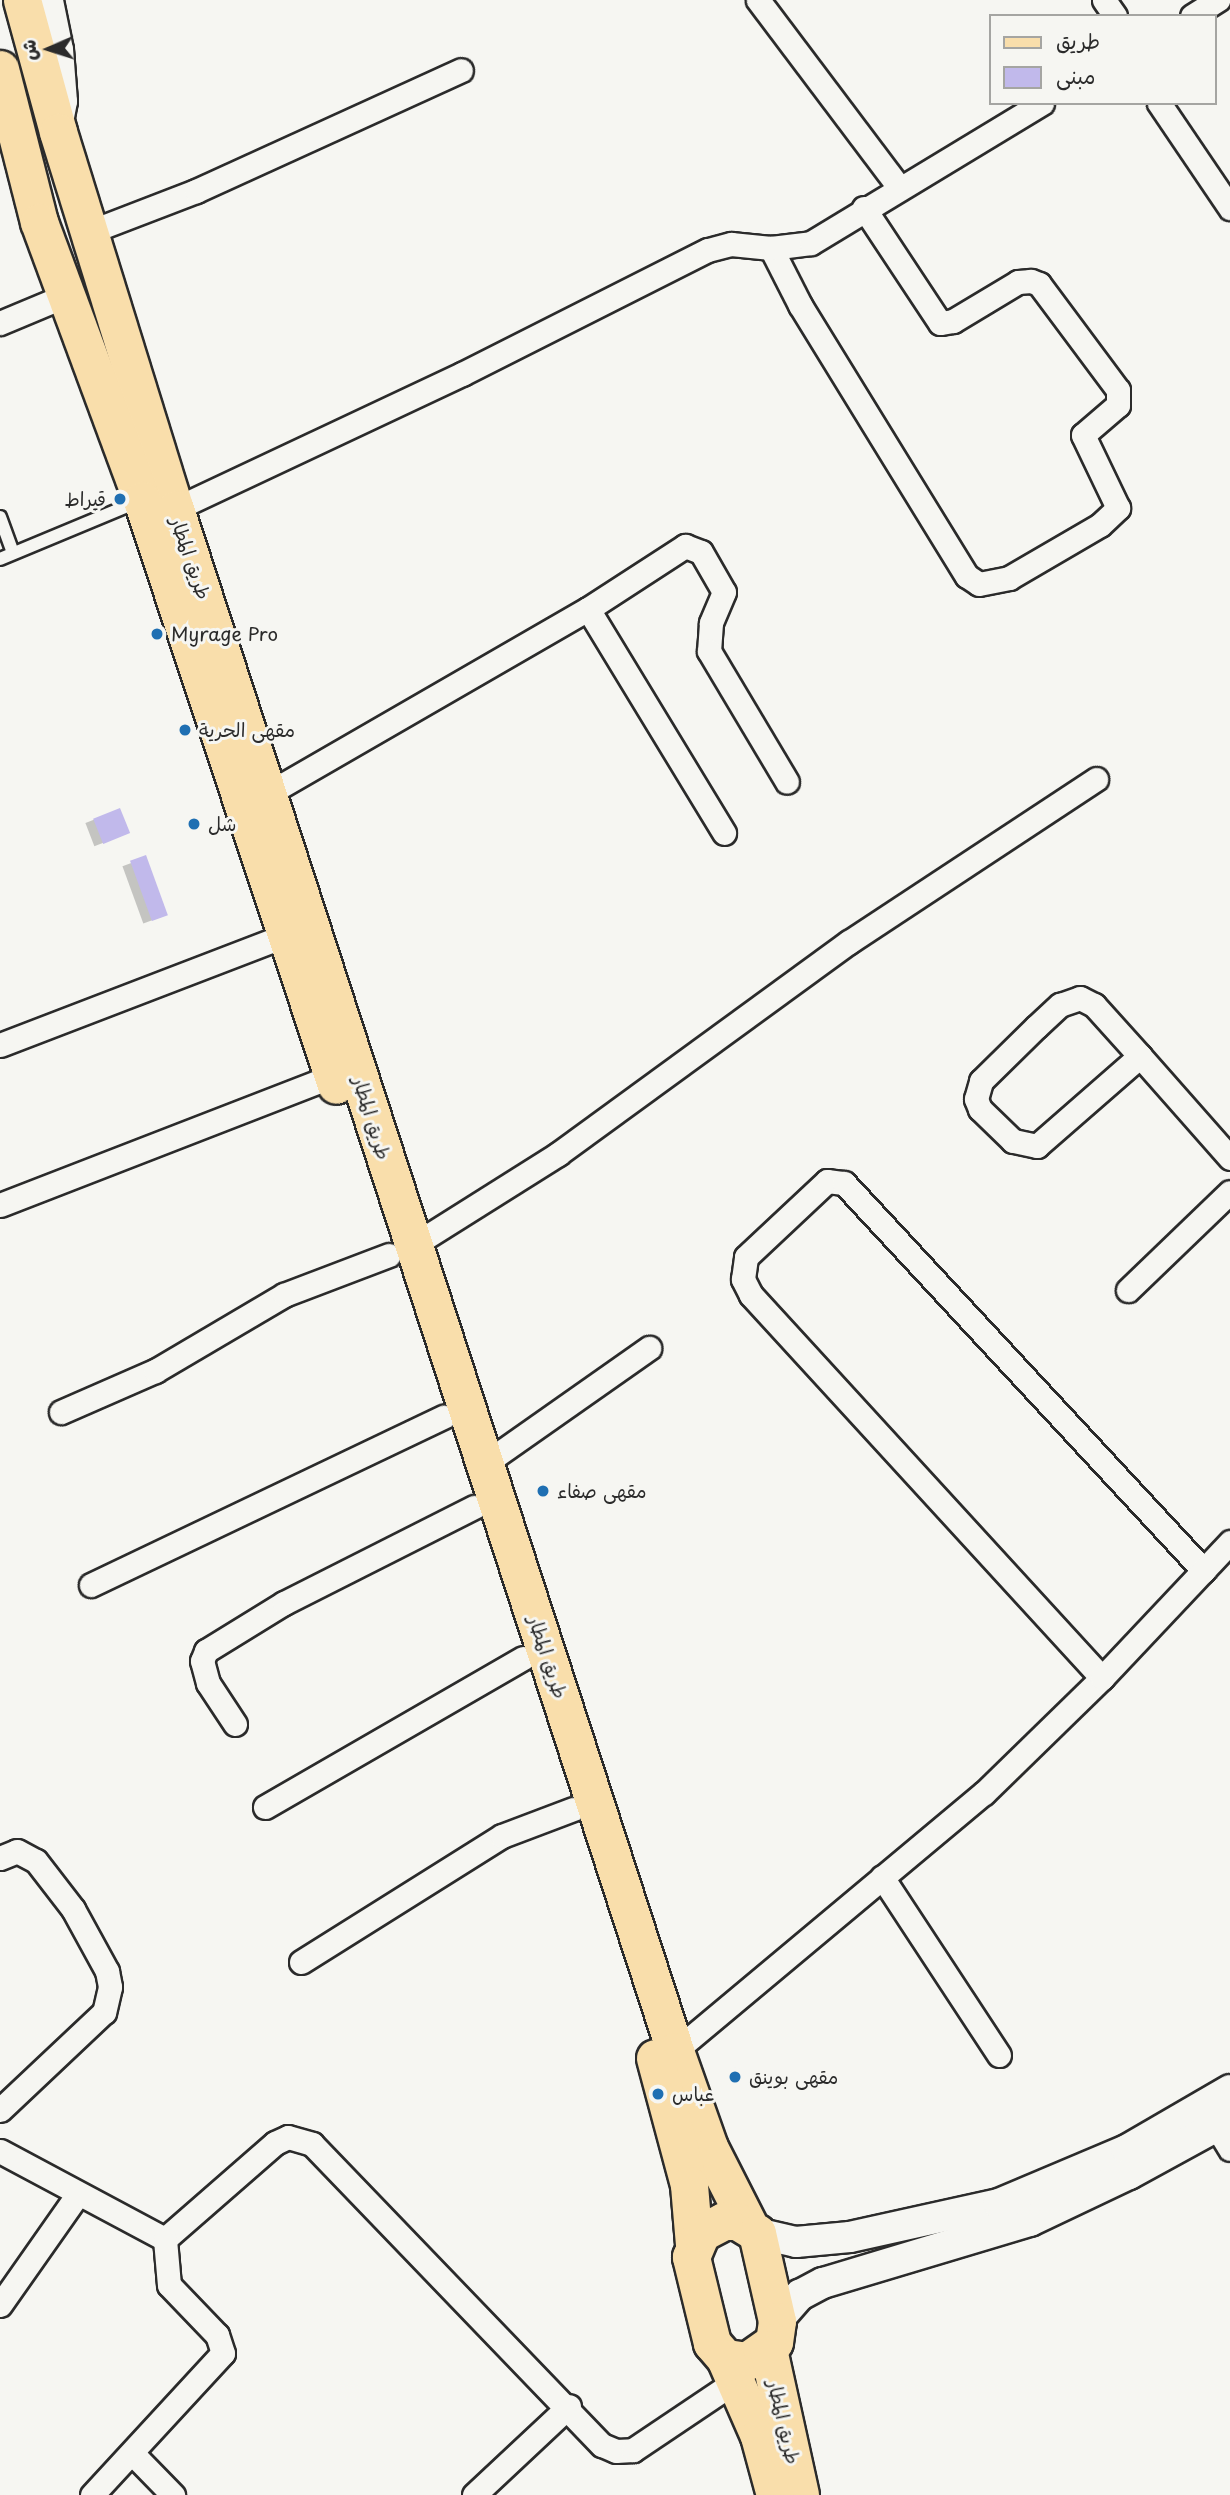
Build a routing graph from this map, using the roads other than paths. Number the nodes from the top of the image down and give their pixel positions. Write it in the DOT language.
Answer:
graph roads {
  1 [pos="22,0"];
  2 [pos="51,0"];
  3 [pos="758,0"];
  4 [pos="1218,0"];
  5 [pos="1195,14"];
  6 [pos="0,69"];
  7 [pos="461,70"];
  8 [pos="1039,105"];
  9 [pos="1160,105"];
  10 [pos="58,132"];
  11 [pos="9,149"];
  12 [pos="899,187"];
  13 [pos="864,208"];
  14 [pos="1230,208"];
  15 [pos="92,231"];
  16 [pos="771,248"];
  17 [pos="104,273"];
  18 [pos="67,295"];
  19 [pos="0,323"];
  20 [pos="158,505"];
  21 [pos="0,517"];
  22 [pos="13,553"];
  23 [pos="0,559"];
  24 [pos="588,609"];
  25 [pos="1096,779"];
  26 [pos="787,782"];
  27 [pos="269,793"];
  28 [pos="724,833"];
  29 [pos="285,936"];
  30 [pos="0,1045"];
  31 [pos="1140,1056"];
  32 [pos="334,1076"];
  33 [pos="1230,1158"];
  34 [pos="1230,1192"];
  35 [pos="0,1205"];
  36 [pos="401,1251"];
  37 [pos="1128,1290"];
  38 [pos="649,1348"];
  39 [pos="61,1412"];
  40 [pos="444,1418"];
  41 [pos="484,1464"];
  42 [pos="474,1507"];
  43 [pos="1230,1542"];
  44 [pos="1204,1571"];
  45 [pos="92,1585"];
  46 [pos="523,1658"];
  47 [pos="1102,1678"];
  48 [pos="235,1724"];
  49 [pos="265,1807"];
  50 [pos="573,1809"];
  51 [pos="0,1858"];
  52 [pos="882,1877"];
  53 [pos="301,1962"];
  54 [pos="675,2051"];
  55 [pos="999,2055"];
  56 [pos="1230,2090"];
  57 [pos="0,2109"];
  58 [pos="1220,2126"];
  59 [pos="0,2151"];
  60 [pos="78,2194"];
  61 [pos="753,2230"];
  62 [pos="164,2239"];
  63 [pos="694,2244"];
  64 [pos="0,2305"];
  65 [pos="773,2335"];
  66 [pos="731,2369"];
  67 [pos="569,2406"];
  68 [pos="132,2453"];
  69 [pos="92,2495"];
  70 [pos="173,2495"];
  71 [pos="474,2495"];
  72 [pos="775,2495"];
  73 [pos="800,2495"];
  1 -- 10 [label="main road, طريق المطار"];
  2 -- 10 [label="street"];
  3 -- 12 [label="street"];
  4 -- 5 [label="street"];
  6 -- 11 [label="main road, طريق المطار"];
  7 -- 15 [label="street"];
  8 -- 12 [label="street"];
  9 -- 14 [label="street"];
  10 -- 11 [label="main road"];
  10 -- 15 [label="main road, طريق المطار"];
  11 -- 18 [label="main road, طريق المطار"];
  12 -- 13 [label="street"];
  13 -- 16 [label="street"];
  13 -- 16 [label="street"];
  15 -- 17 [label="main road, طريق المطار"];
  16 -- 20 [label="street"];
  17 -- 18 [label="main road"];
  17 -- 20 [label="main road, طريق المطار"];
  18 -- 19 [label="street"];
  18 -- 20 [label="main road, طريق المطار"];
  20 -- 22 [label="lane"];
  20 -- 27 [label="main road, طريق المطار"];
  20 -- 29 [label="main road, طريق المطار"];
  21 -- 22 [label="lane"];
  22 -- 23 [label="lane"];
  24 -- 26 [label="street"];
  24 -- 27 [label="street"];
  24 -- 28 [label="street"];
  25 -- 36 [label="street"];
  27 -- 36 [label="main road, طريق المطار"];
  29 -- 30 [label="street"];
  29 -- 32 [label="main road, طريق المطار"];
  31 -- 31 [label="street"];
  31 -- 33 [label="street"];
  32 -- 35 [label="street"];
  32 -- 36 [label="main road, طريق المطار"];
  34 -- 37 [label="street"];
  36 -- 39 [label="street"];
  36 -- 40 [label="main road, طريق المطار"];
  36 -- 41 [label="main road, طريق المطار"];
  38 -- 41 [label="street"];
  40 -- 42 [label="main road, طريق المطار"];
  40 -- 45 [label="street"];
  41 -- 54 [label="main road, طريق المطار"];
  42 -- 46 [label="main road, طريق المطار"];
  42 -- 48 [label="street"];
  43 -- 44 [label="street"];
  44 -- 47 [label="street"];
  44 -- 47 [label="street"];
  46 -- 49 [label="street"];
  46 -- 50 [label="main road, طريق المطار"];
  47 -- 52 [label="street"];
  50 -- 53 [label="street"];
  50 -- 63 [label="main road, طريق المطار"];
  51 -- 57 [label="street"];
  52 -- 54 [label="street"];
  52 -- 55 [label="street"];
  54 -- 61 [label="main road, طريق المطار"];
  56 -- 58 [label="street"];
  58 -- 61 [label="street"];
  58 -- 65 [label="street"];
  59 -- 60 [label="street"];
  60 -- 62 [label="street"];
  60 -- 64 [label="street"];
  61 -- 63 [label="main road"];
  61 -- 65 [label="main road, طريق المطار"];
  62 -- 67 [label="street"];
  62 -- 68 [label="street"];
  63 -- 66 [label="main road, طريق المطار"];
  65 -- 66 [label="main road"];
  65 -- 73 [label="main road, طريق المطار"];
  66 -- 67 [label="street"];
  66 -- 72 [label="main road, طريق المطار"];
  67 -- 71 [label="street"];
  68 -- 69 [label="street"];
  68 -- 70 [label="street"];
}
